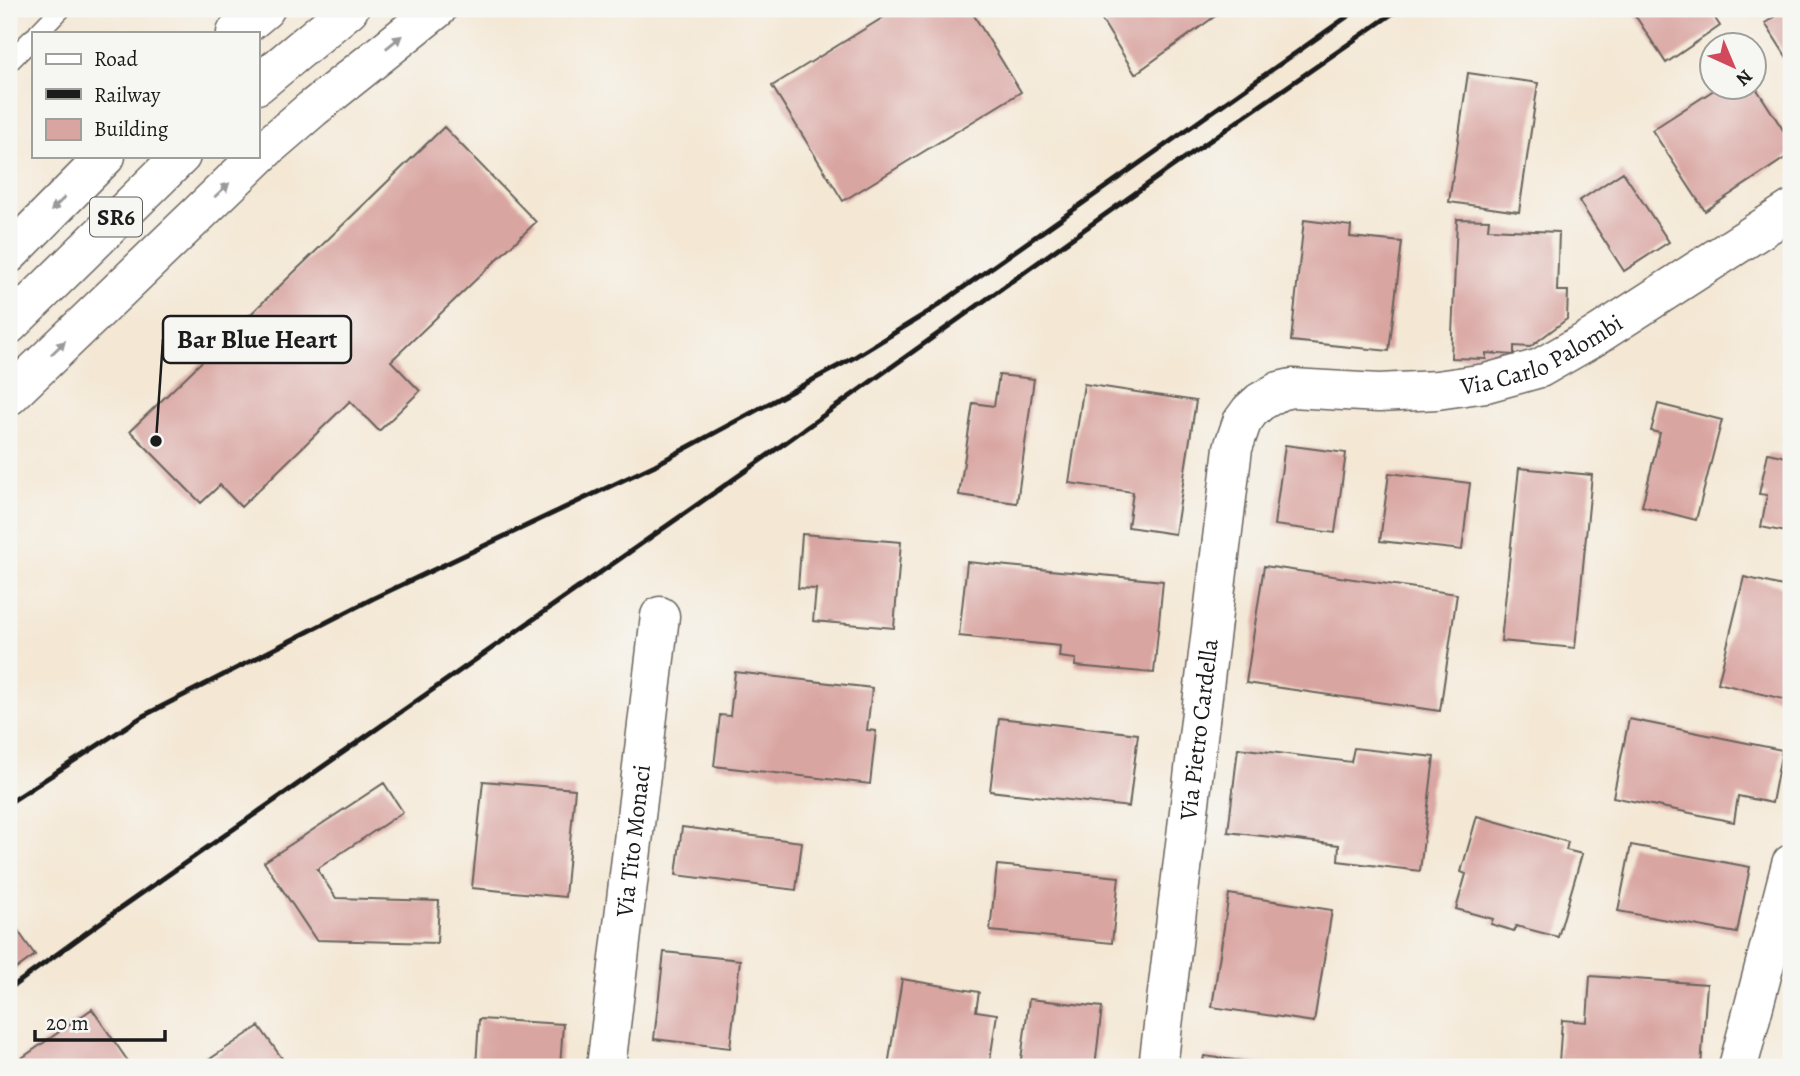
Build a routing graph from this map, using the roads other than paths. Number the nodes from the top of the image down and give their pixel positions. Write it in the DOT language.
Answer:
graph roads {
  1 [pos="61,9"];
  2 [pos="265,9"];
  3 [pos="349,9"];
  4 [pos="437,9"];
  5 [pos="38,32"];
  6 [pos="237,32"];
  7 [pos="32,39"];
  8 [pos="9,62"];
  9 [pos="259,83"];
  10 [pos="259,156"];
  11 [pos="104,158"];
  12 [pos="179,158"];
  13 [pos="257,158"];
  14 [pos="1791,210"];
  15 [pos="9,254"];
  16 [pos="9,325"];
  17 [pos="9,396"];
  18 [pos="1260,402"];
  19 [pos="660,616"];
  20 [pos="1791,864"];
  21 [pos="606,1067"];
  22 [pos="1158,1067"];
  23 [pos="1738,1067"];
  1 -- 5 [label="lane"];
  2 -- 6 [label="street"];
  3 -- 9 [label="street"];
  10 -- 4 [label="street, one-way"];
  7 -- 8 [label="lane"];
  11 -- 15 [label="street, one-way"];
  12 -- 16 [label="street, SR6"];
  17 -- 13 [label="street, one-way"];
  14 -- 18 [label="street, Via Carlo Palombi"];
  18 -- 22 [label="street, Via Pietro Cardella"];
  19 -- 21 [label="street, Via Tito Monaci"];
  20 -- 23 [label="street"];
}
